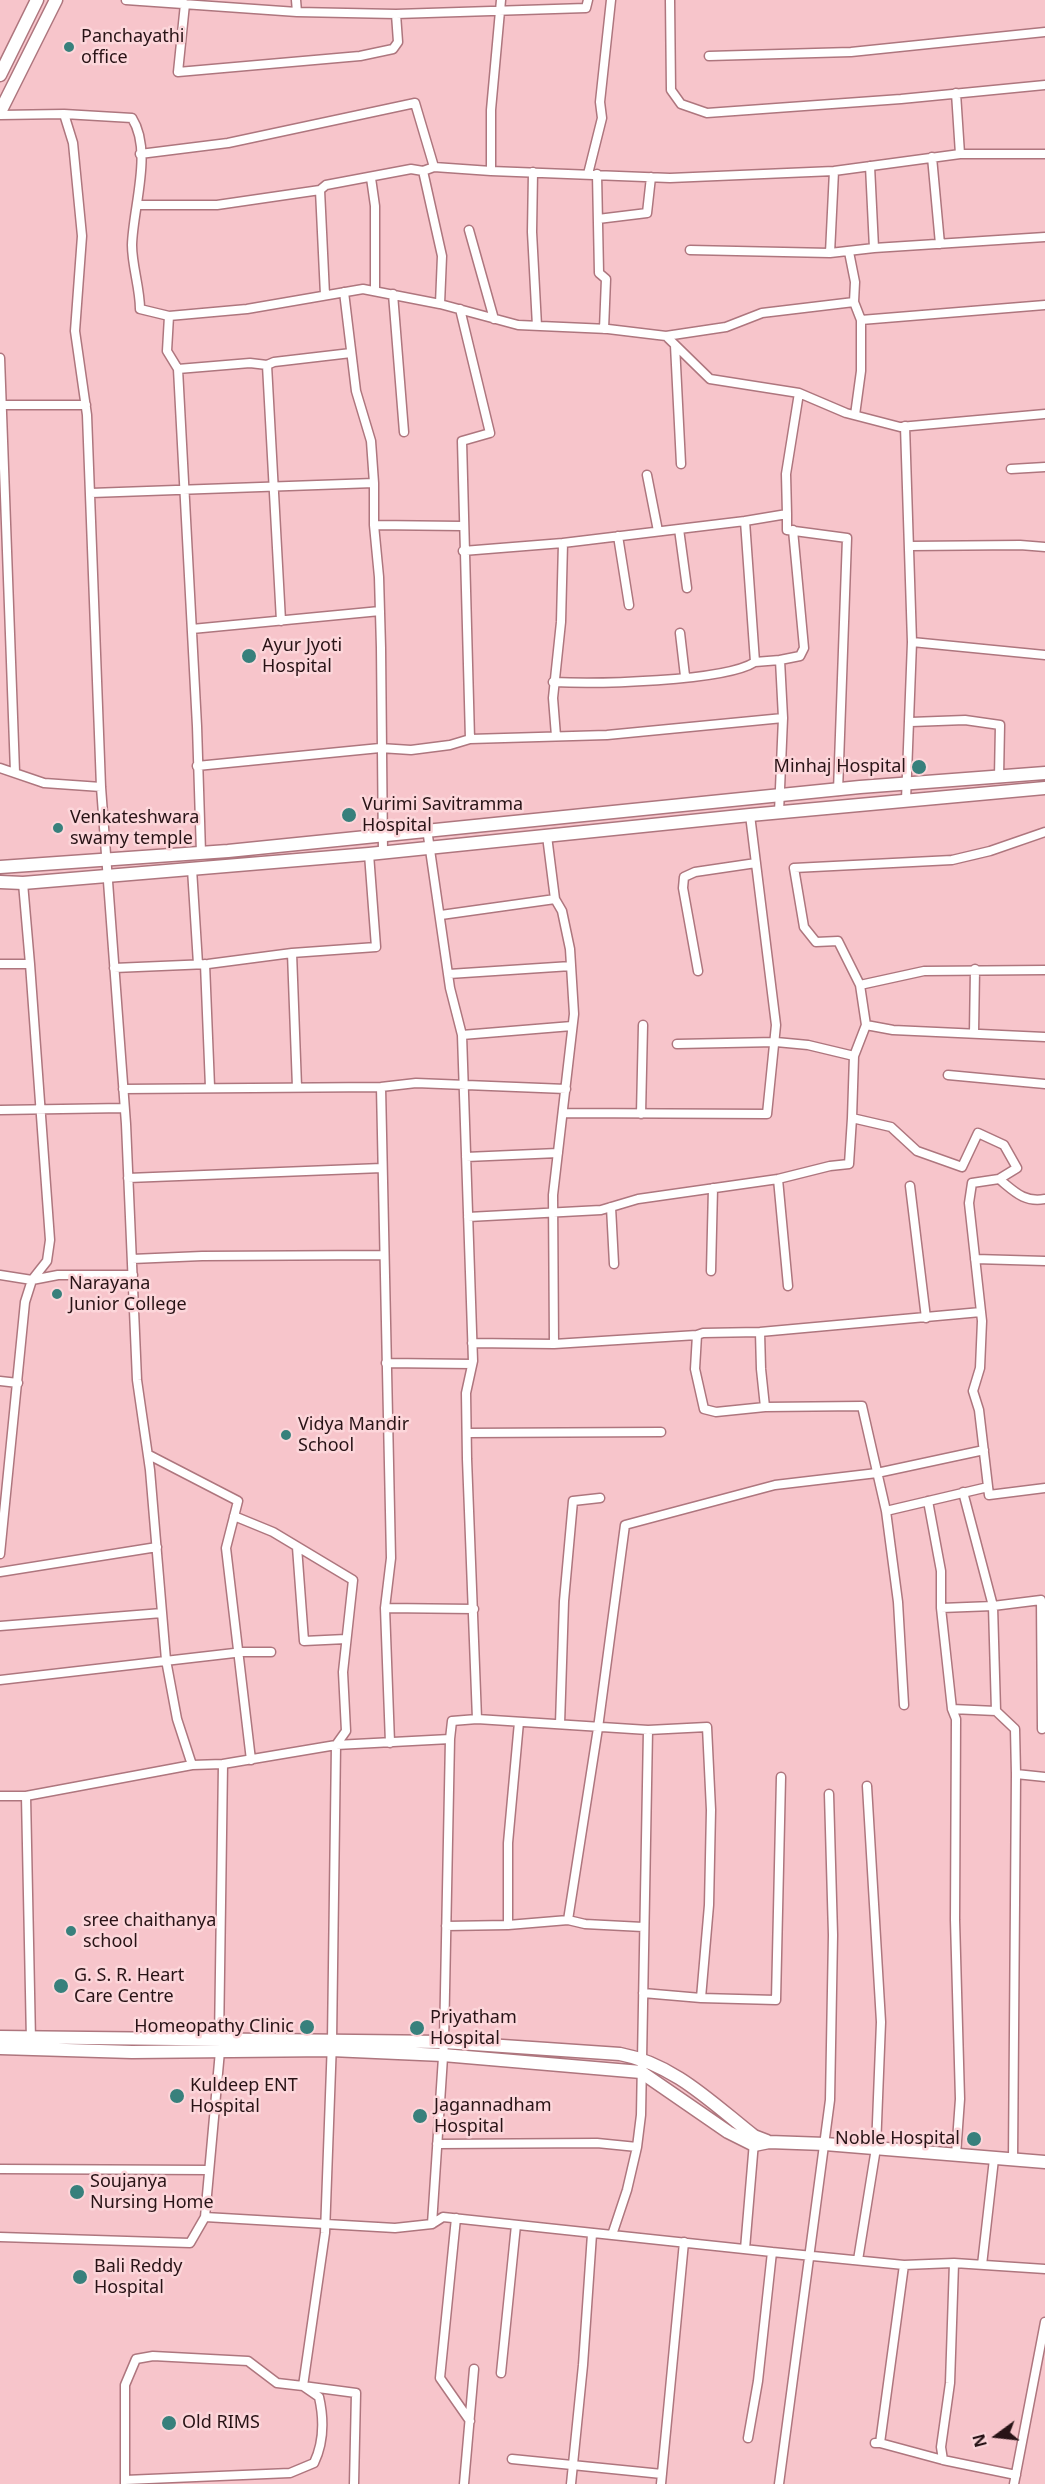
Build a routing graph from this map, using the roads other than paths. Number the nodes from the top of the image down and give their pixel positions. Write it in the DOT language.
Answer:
graph roads {
  1 [pos="37,0"];
  2 [pos="56,0"];
  3 [pos="126,0"];
  4 [pos="296,0"];
  5 [pos="501,0"];
  6 [pos="588,0"];
  7 [pos="611,0"];
  8 [pos="670,0"];
  9 [pos="185,4"];
  10 [pos="297,12"];
  11 [pos="500,12"];
  12 [pos="396,14"];
  13 [pos="1045,32"];
  14 [pos="709,56"];
  15 [pos="0,75"];
  16 [pos="1045,85"];
  17 [pos="956,93"];
  18 [pos="0,114"];
  19 [pos="64,114"];
  20 [pos="140,154"];
  21 [pos="960,154"];
  22 [pos="1045,154"];
  23 [pos="932,158"];
  24 [pos="434,166"];
  25 [pos="870,166"];
  26 [pos="423,171"];
  27 [pos="491,171"];
  28 [pos="834,171"];
  29 [pos="532,172"];
  30 [pos="593,174"];
  31 [pos="651,177"];
  32 [pos="371,178"];
  33 [pos="320,190"];
  34 [pos="137,205"];
  35 [pos="598,219"];
  36 [pos="469,230"];
  37 [pos="1045,237"];
  38 [pos="940,244"];
  39 [pos="874,248"];
  40 [pos="690,250"];
  41 [pos="849,252"];
  42 [pos="830,253"];
  43 [pos="375,291"];
  44 [pos="344,292"];
  45 [pos="393,294"];
  46 [pos="325,296"];
  47 [pos="854,302"];
  48 [pos="440,304"];
  49 [pos="1045,305"];
  50 [pos="460,309"];
  51 [pos="169,316"];
  52 [pos="494,319"];
  53 [pos="861,320"];
  54 [pos="537,326"];
  55 [pos="604,329"];
  56 [pos="666,336"];
  57 [pos="675,345"];
  58 [pos="351,353"];
  59 [pos="0,358"];
  60 [pos="267,365"];
  61 [pos="178,369"];
  62 [pos="799,393"];
  63 [pos="2,405"];
  64 [pos="86,405"];
  65 [pos="1045,414"];
  66 [pos="855,415"];
  67 [pos="905,426"];
  68 [pos="404,432"];
  69 [pos="681,464"];
  70 [pos="1045,467"];
  71 [pos="1011,469"];
  72 [pos="647,475"];
  73 [pos="375,483"];
  74 [pos="272,486"];
  75 [pos="184,489"];
  76 [pos="91,493"];
  77 [pos="787,514"];
  78 [pos="745,521"];
  79 [pos="374,525"];
  80 [pos="462,526"];
  81 [pos="679,529"];
  82 [pos="793,530"];
  83 [pos="658,531"];
  84 [pos="618,536"];
  85 [pos="563,543"];
  86 [pos="910,546"];
  87 [pos="1045,547"];
  88 [pos="463,551"];
  89 [pos="687,588"];
  90 [pos="629,605"];
  91 [pos="380,611"];
  92 [pos="281,621"];
  93 [pos="192,629"];
  94 [pos="680,633"];
  95 [pos="912,642"];
  96 [pos="1045,655"];
  97 [pos="780,660"];
  98 [pos="755,662"];
  99 [pos="685,676"];
  100 [pos="553,682"];
  101 [pos="783,718"];
  102 [pos="911,722"];
  103 [pos="556,736"];
  104 [pos="470,739"];
  105 [pos="380,748"];
  106 [pos="198,767"];
  107 [pos="0,768"];
  108 [pos="15,772"];
  109 [pos="1045,773"];
  110 [pos="999,777"];
  111 [pos="906,783"];
  112 [pos="101,787"];
  113 [pos="1045,788"];
  114 [pos="838,791"];
  115 [pos="780,796"];
  116 [pos="906,800"];
  117 [pos="779,812"];
  118 [pos="750,814"];
  119 [pos="427,830"];
  120 [pos="1045,832"];
  121 [pos="382,834"];
  122 [pos="547,836"];
  123 [pos="428,849"];
  124 [pos="201,853"];
  125 [pos="383,853"];
  126 [pos="369,854"];
  127 [pos="105,861"];
  128 [pos="756,863"];
  129 [pos="0,867"];
  130 [pos="192,870"];
  131 [pos="105,877"];
  132 [pos="0,882"];
  133 [pos="23,883"];
  134 [pos="555,898"];
  135 [pos="441,915"];
  136 [pos="292,953"];
  137 [pos="0,964"];
  138 [pos="30,964"];
  139 [pos="202,964"];
  140 [pos="571,966"];
  141 [pos="114,968"];
  142 [pos="975,969"];
  143 [pos="1045,970"];
  144 [pos="698,971"];
  145 [pos="449,974"];
  146 [pos="860,984"];
  147 [pos="866,1024"];
  148 [pos="643,1025"];
  149 [pos="573,1026"];
  150 [pos="974,1033"];
  151 [pos="462,1035"];
  152 [pos="1045,1037"];
  153 [pos="776,1042"];
  154 [pos="678,1044"];
  155 [pos="854,1056"];
  156 [pos="948,1075"];
  157 [pos="465,1084"];
  158 [pos="1045,1084"];
  159 [pos="210,1087"];
  160 [pos="297,1087"];
  161 [pos="381,1087"];
  162 [pos="123,1089"];
  163 [pos="566,1089"];
  164 [pos="40,1108"];
  165 [pos="124,1108"];
  166 [pos="0,1110"];
  167 [pos="564,1113"];
  168 [pos="641,1114"];
  169 [pos="852,1119"];
  170 [pos="558,1153"];
  171 [pos="466,1157"];
  172 [pos="382,1168"];
  173 [pos="128,1178"];
  174 [pos="778,1179"];
  175 [pos="999,1179"];
  176 [pos="910,1186"];
  177 [pos="713,1188"];
  178 [pos="1045,1199"];
  179 [pos="611,1207"];
  180 [pos="553,1214"];
  181 [pos="468,1217"];
  182 [pos="383,1255"];
  183 [pos="132,1259"];
  184 [pos="975,1259"];
  185 [pos="1045,1261"];
  186 [pos="614,1264"];
  187 [pos="711,1271"];
  188 [pos="0,1275"];
  189 [pos="133,1275"];
  190 [pos="33,1280"];
  191 [pos="788,1286"];
  192 [pos="981,1312"];
  193 [pos="926,1318"];
  194 [pos="760,1332"];
  195 [pos="697,1335"];
  196 [pos="472,1343"];
  197 [pos="554,1344"];
  198 [pos="386,1364"];
  199 [pos="472,1364"];
  200 [pos="0,1381"];
  201 [pos="18,1383"];
  202 [pos="765,1407"];
  203 [pos="661,1432"];
  204 [pos="467,1433"];
  205 [pos="984,1450"];
  206 [pos="149,1455"];
  207 [pos="0,1464"];
  208 [pos="10,1465"];
  209 [pos="877,1473"];
  210 [pos="988,1487"];
  211 [pos="1045,1488"];
  212 [pos="963,1492"];
  213 [pos="600,1498"];
  214 [pos="928,1501"];
  215 [pos="886,1511"];
  216 [pos="234,1516"];
  217 [pos="1,1538"];
  218 [pos="157,1547"];
  219 [pos="297,1547"];
  220 [pos="0,1554"];
  221 [pos="0,1572"];
  222 [pos="1043,1600"];
  223 [pos="993,1606"];
  224 [pos="385,1608"];
  225 [pos="941,1608"];
  226 [pos="474,1609"];
  227 [pos="162,1613"];
  228 [pos="0,1626"];
  229 [pos="346,1639"];
  230 [pos="271,1652"];
  231 [pos="238,1653"];
  232 [pos="166,1660"];
  233 [pos="0,1680"];
  234 [pos="904,1705"];
  235 [pos="952,1709"];
  236 [pos="996,1711"];
  237 [pos="477,1719"];
  238 [pos="519,1722"];
  239 [pos="560,1724"];
  240 [pos="598,1727"];
  241 [pos="648,1730"];
  242 [pos="1042,1730"];
  243 [pos="450,1739"];
  244 [pos="390,1743"];
  245 [pos="336,1745"];
  246 [pos="250,1760"];
  247 [pos="223,1764"];
  248 [pos="192,1765"];
  249 [pos="1016,1774"];
  250 [pos="782,1777"];
  251 [pos="1045,1777"];
  252 [pos="867,1786"];
  253 [pos="828,1794"];
  254 [pos="0,1796"];
  255 [pos="26,1796"];
  256 [pos="568,1920"];
  257 [pos="508,1925"];
  258 [pos="446,1926"];
  259 [pos="643,1927"];
  260 [pos="643,1993"];
  261 [pos="701,1998"];
  262 [pos="0,2037"];
  263 [pos="444,2042"];
  264 [pos="31,2044"];
  265 [pos="332,2045"];
  266 [pos="219,2046"];
  267 [pos="0,2048"];
  268 [pos="443,2055"];
  269 [pos="641,2058"];
  270 [pos="641,2072"];
  271 [pos="754,2141"];
  272 [pos="437,2144"];
  273 [pos="825,2144"];
  274 [pos="638,2147"];
  275 [pos="876,2148"];
  276 [pos="956,2155"];
  277 [pos="994,2159"];
  278 [pos="1013,2160"];
  279 [pos="1045,2162"];
  280 [pos="0,2169"];
  281 [pos="209,2170"];
  282 [pos="205,2217"];
  283 [pos="456,2218"];
  284 [pos="325,2224"];
  285 [pos="432,2224"];
  286 [pos="516,2225"];
  287 [pos="591,2234"];
  288 [pos="612,2235"];
  289 [pos="0,2237"];
  290 [pos="684,2242"];
  291 [pos="745,2249"];
  292 [pos="772,2252"];
  293 [pos="809,2255"];
  294 [pos="858,2260"];
  295 [pos="954,2263"];
  296 [pos="904,2265"];
  297 [pos="982,2265"];
  298 [pos="1045,2269"];
  299 [pos="1045,2322"];
  300 [pos="474,2369"];
  301 [pos="501,2373"];
  302 [pos="303,2386"];
  303 [pos="470,2421"];
  304 [pos="748,2438"];
  305 [pos="512,2459"];
  306 [pos="943,2460"];
  307 [pos="573,2465"];
  308 [pos="662,2474"];
  309 [pos="1015,2479"];
  310 [pos="124,2482"];
  311 [pos="354,2484"];
  312 [pos="465,2484"];
  313 [pos="571,2484"];
  314 [pos="661,2484"];
  315 [pos="779,2484"];
  1 -- 15 [label="main road"];
  2 -- 18 [label="main road"];
  3 -- 9 [label="street"];
  4 -- 10 [label="street"];
  5 -- 11 [label="street"];
  6 -- 11 [label="street"];
  7 -- 30 [label="street"];
  8 -- 17 [label="street"];
  9 -- 10 [label="street"];
  9 -- 12 [label="street"];
  10 -- 12 [label="street"];
  11 -- 12 [label="street"];
  11 -- 27 [label="street"];
  13 -- 14 [label="street"];
  16 -- 17 [label="street"];
  17 -- 21 [label="street"];
  18 -- 19 [label="street"];
  19 -- 20 [label="street"];
  19 -- 64 [label="street"];
  20 -- 24 [label="street"];
  20 -- 34 [label="street"];
  21 -- 22 [label="street"];
  21 -- 23 [label="street"];
  23 -- 25 [label="street"];
  23 -- 38 [label="street"];
  24 -- 26 [label="street"];
  24 -- 27 [label="street"];
  25 -- 28 [label="street"];
  25 -- 39 [label="street"];
  26 -- 32 [label="street"];
  26 -- 48 [label="street"];
  27 -- 29 [label="street"];
  28 -- 31 [label="street"];
  28 -- 42 [label="street"];
  29 -- 30 [label="street"];
  29 -- 54 [label="street"];
  30 -- 31 [label="street"];
  30 -- 35 [label="street"];
  31 -- 35 [label="street"];
  32 -- 33 [label="street"];
  32 -- 43 [label="street"];
  33 -- 34 [label="street"];
  33 -- 46 [label="street"];
  34 -- 51 [label="street"];
  35 -- 55 [label="street"];
  36 -- 52 [label="street"];
  37 -- 38 [label="street"];
  38 -- 39 [label="street"];
  39 -- 41 [label="street"];
  40 -- 42 [label="street"];
  41 -- 42 [label="street"];
  41 -- 47 [label="street"];
  43 -- 44 [label="street"];
  43 -- 45 [label="street"];
  44 -- 46 [label="street"];
  44 -- 58 [label="street"];
  45 -- 48 [label="street"];
  45 -- 68 [label="street"];
  46 -- 51 [label="street"];
  47 -- 53 [label="street"];
  47 -- 56 [label="street"];
  48 -- 50 [label="street"];
  49 -- 53 [label="street"];
  50 -- 52 [label="street"];
  50 -- 80 [label="street"];
  51 -- 61 [label="street"];
  52 -- 54 [label="street"];
  53 -- 66 [label="street"];
  54 -- 55 [label="street"];
  55 -- 56 [label="street"];
  56 -- 57 [label="street"];
  57 -- 62 [label="street"];
  57 -- 69 [label="street"];
  58 -- 60 [label="street"];
  58 -- 73 [label="street"];
  59 -- 63 [label="street"];
  60 -- 61 [label="street"];
  60 -- 74 [label="street"];
  61 -- 75 [label="street"];
  62 -- 66 [label="street"];
  62 -- 77 [label="street"];
  63 -- 64 [label="street"];
  63 -- 108 [label="street"];
  64 -- 76 [label="street"];
  65 -- 67 [label="street"];
  66 -- 67 [label="street"];
  67 -- 86 [label="street"];
  70 -- 71 [label="street"];
  72 -- 83 [label="street"];
  73 -- 74 [label="street"];
  73 -- 79 [label="street"];
  74 -- 75 [label="street"];
  74 -- 92 [label="street"];
  75 -- 76 [label="street"];
  75 -- 93 [label="street"];
  76 -- 112 [label="street"];
  77 -- 78 [label="street"];
  77 -- 82 [label="street"];
  78 -- 81 [label="street"];
  78 -- 98 [label="street"];
  79 -- 80 [label="street"];
  79 -- 91 [label="street"];
  80 -- 88 [label="street"];
  81 -- 83 [label="street"];
  81 -- 89 [label="street"];
  82 -- 97 [label="street"];
  82 -- 114 [label="street"];
  83 -- 84 [label="street"];
  84 -- 85 [label="street"];
  84 -- 90 [label="street"];
  85 -- 88 [label="street"];
  85 -- 100 [label="street"];
  86 -- 87 [label="street"];
  86 -- 95 [label="street"];
  88 -- 104 [label="street"];
  91 -- 92 [label="street"];
  91 -- 105 [label="street"];
  92 -- 93 [label="street"];
  93 -- 106 [label="street"];
  94 -- 99 [label="street"];
  95 -- 96 [label="street"];
  95 -- 102 [label="street"];
  97 -- 98 [label="street"];
  97 -- 101 [label="street"];
  98 -- 99 [label="street"];
  99 -- 100 [label="street"];
  100 -- 103 [label="street"];
  101 -- 103 [label="street"];
  101 -- 115 [label="street"];
  102 -- 110 [label="street"];
  102 -- 111 [label="street"];
  103 -- 104 [label="street"];
  104 -- 105 [label="street"];
  105 -- 106 [label="street"];
  105 -- 121 [label="street"];
  106 -- 124 [label="street"];
  107 -- 108 [label="street"];
  108 -- 112 [label="street"];
  109 -- 110 [label="main road"];
  110 -- 111 [label="main road"];
  111 -- 114 [label="main road"];
  111 -- 116 [label="street"];
  112 -- 127 [label="street"];
  113 -- 116 [label="main road"];
  114 -- 115 [label="main road"];
  115 -- 117 [label="street"];
  115 -- 119 [label="main road"];
  116 -- 117 [label="main road"];
  117 -- 118 [label="main road"];
  118 -- 122 [label="main road"];
  118 -- 128 [label="street"];
  119 -- 121 [label="main road"];
  119 -- 123 [label="street"];
  120 -- 146 [label="street"];
  121 -- 124 [label="main road"];
  121 -- 125 [label="street"];
  122 -- 123 [label="main road"];
  122 -- 134 [label="street"];
  123 -- 125 [label="main road"];
  123 -- 135 [label="street"];
  124 -- 127 [label="main road"];
  125 -- 126 [label="main road"];
  126 -- 130 [label="main road"];
  126 -- 136 [label="street"];
  127 -- 129 [label="main road"];
  127 -- 131 [label="street"];
  128 -- 144 [label="street"];
  128 -- 153 [label="street"];
  130 -- 131 [label="main road"];
  130 -- 139 [label="street"];
  131 -- 133 [label="main road"];
  131 -- 141 [label="street"];
  132 -- 133 [label="main road"];
  133 -- 138 [label="street"];
  134 -- 135 [label="street"];
  134 -- 140 [label="street"];
  135 -- 145 [label="street"];
  136 -- 139 [label="street"];
  136 -- 160 [label="street"];
  137 -- 138 [label="street"];
  138 -- 164 [label="street"];
  139 -- 141 [label="street"];
  139 -- 159 [label="street"];
  140 -- 145 [label="street"];
  140 -- 149 [label="street"];
  141 -- 162 [label="street"];
  142 -- 143 [label="street"];
  142 -- 146 [label="street"];
  142 -- 150 [label="street"];
  145 -- 151 [label="street"];
  146 -- 147 [label="street"];
  147 -- 150 [label="street"];
  147 -- 155 [label="street"];
  148 -- 168 [label="street"];
  149 -- 151 [label="street"];
  149 -- 163 [label="street"];
  150 -- 152 [label="street"];
  151 -- 157 [label="street"];
  153 -- 154 [label="street"];
  153 -- 155 [label="street"];
  153 -- 168 [label="street"];
  155 -- 169 [label="street"];
  156 -- 158 [label="street"];
  157 -- 161 [label="street"];
  157 -- 163 [label="street"];
  157 -- 171 [label="street"];
  159 -- 160 [label="street"];
  159 -- 162 [label="street"];
  160 -- 161 [label="street"];
  161 -- 172 [label="street"];
  162 -- 165 [label="street"];
  163 -- 167 [label="street"];
  164 -- 165 [label="street"];
  164 -- 166 [label="street"];
  164 -- 190 [label="street"];
  165 -- 173 [label="street"];
  167 -- 168 [label="street"];
  167 -- 170 [label="street"];
  169 -- 174 [label="street"];
  169 -- 175 [label="street"];
  170 -- 171 [label="street"];
  170 -- 180 [label="street"];
  171 -- 181 [label="street"];
  172 -- 173 [label="street"];
  172 -- 182 [label="street"];
  173 -- 183 [label="street"];
  174 -- 177 [label="street"];
  174 -- 191 [label="street"];
  175 -- 178 [label="street"];
  175 -- 184 [label="street"];
  176 -- 193 [label="street"];
  177 -- 179 [label="street"];
  177 -- 187 [label="street"];
  179 -- 180 [label="street"];
  179 -- 186 [label="street"];
  180 -- 181 [label="street"];
  180 -- 197 [label="street"];
  181 -- 196 [label="street"];
  182 -- 183 [label="street"];
  182 -- 198 [label="street"];
  183 -- 189 [label="street"];
  184 -- 185 [label="street"];
  184 -- 192 [label="street"];
  188 -- 190 [label="street"];
  189 -- 190 [label="street"];
  189 -- 206 [label="street"];
  190 -- 201 [label="street"];
  192 -- 193 [label="street"];
  192 -- 205 [label="street"];
  193 -- 194 [label="street"];
  194 -- 195 [label="street"];
  194 -- 202 [label="street"];
  195 -- 197 [label="street"];
  195 -- 202 [label="street"];
  196 -- 197 [label="street"];
  196 -- 199 [label="street"];
  198 -- 199 [label="street"];
  198 -- 224 [label="street"];
  199 -- 204 [label="street"];
  200 -- 201 [label="street"];
  201 -- 208 [label="street"];
  202 -- 209 [label="street"];
  203 -- 204 [label="street"];
  204 -- 226 [label="street"];
  205 -- 209 [label="street"];
  205 -- 210 [label="street"];
  206 -- 216 [label="street"];
  206 -- 218 [label="street"];
  207 -- 208 [label="street"];
  208 -- 217 [label="street"];
  209 -- 215 [label="street"];
  209 -- 240 [label="street"];
  210 -- 211 [label="street"];
  210 -- 212 [label="street"];
  212 -- 214 [label="street"];
  212 -- 223 [label="street"];
  213 -- 239 [label="street"];
  214 -- 215 [label="street"];
  214 -- 225 [label="street"];
  215 -- 234 [label="street"];
  216 -- 219 [label="street"];
  216 -- 231 [label="street"];
  217 -- 220 [label="street"];
  218 -- 221 [label="street"];
  218 -- 227 [label="street"];
  219 -- 229 [label="street"];
  219 -- 229 [label="street"];
  222 -- 223 [label="street"];
  222 -- 242 [label="street"];
  223 -- 225 [label="street"];
  223 -- 236 [label="street"];
  224 -- 226 [label="street"];
  224 -- 244 [label="street"];
  225 -- 235 [label="street"];
  226 -- 237 [label="street"];
  227 -- 228 [label="street"];
  227 -- 232 [label="street"];
  229 -- 245 [label="street"];
  230 -- 231 [label="street"];
  231 -- 232 [label="street"];
  231 -- 246 [label="street"];
  232 -- 233 [label="street"];
  232 -- 248 [label="street"];
  235 -- 236 [label="street"];
  235 -- 276 [label="street"];
  236 -- 249 [label="street"];
  237 -- 238 [label="street"];
  237 -- 243 [label="street"];
  238 -- 239 [label="street"];
  238 -- 257 [label="street"];
  239 -- 240 [label="street"];
  240 -- 241 [label="street"];
  240 -- 256 [label="street"];
  241 -- 259 [label="street"];
  241 -- 261 [label="street"];
  243 -- 244 [label="street"];
  243 -- 258 [label="street"];
  244 -- 245 [label="street"];
  245 -- 246 [label="street"];
  245 -- 265 [label="street"];
  246 -- 247 [label="street"];
  247 -- 248 [label="street"];
  247 -- 266 [label="street"];
  248 -- 255 [label="street"];
  249 -- 251 [label="street"];
  249 -- 278 [label="street"];
  250 -- 261 [label="street"];
  252 -- 275 [label="street"];
  253 -- 273 [label="street"];
  254 -- 255 [label="street"];
  255 -- 264 [label="street"];
  256 -- 257 [label="street"];
  256 -- 259 [label="street"];
  257 -- 258 [label="street"];
  258 -- 263 [label="street"];
  259 -- 260 [label="street"];
  260 -- 261 [label="street"];
  260 -- 269 [label="street"];
  262 -- 264 [label="main road"];
  263 -- 265 [label="main road"];
  263 -- 268 [label="street"];
  263 -- 269 [label="main road"];
  264 -- 266 [label="main road"];
  264 -- 267 [label="main road"];
  265 -- 266 [label="main road"];
  265 -- 268 [label="main road"];
  265 -- 284 [label="street"];
  266 -- 281 [label="street"];
  268 -- 270 [label="main road"];
  268 -- 272 [label="street"];
  269 -- 270 [label="street"];
  269 -- 271 [label="main road"];
  270 -- 271 [label="main road"];
  270 -- 274 [label="street"];
  271 -- 273 [label="main road"];
  271 -- 291 [label="street"];
  272 -- 274 [label="street"];
  272 -- 285 [label="street"];
  273 -- 275 [label="main road"];
  273 -- 293 [label="street"];
  274 -- 288 [label="street"];
  275 -- 276 [label="main road"];
  275 -- 294 [label="street"];
  276 -- 277 [label="main road"];
  277 -- 278 [label="main road"];
  277 -- 297 [label="street"];
  278 -- 279 [label="main road"];
  280 -- 281 [label="street"];
  281 -- 282 [label="street"];
  282 -- 284 [label="street"];
  282 -- 289 [label="street"];
  283 -- 285 [label="street"];
  283 -- 286 [label="street"];
  283 -- 303 [label="street"];
  284 -- 285 [label="street"];
  284 -- 302 [label="street"];
  286 -- 287 [label="street"];
  286 -- 301 [label="street"];
  287 -- 288 [label="street"];
  287 -- 307 [label="street"];
  288 -- 290 [label="street"];
  290 -- 291 [label="street"];
  290 -- 308 [label="street"];
  291 -- 292 [label="street"];
  292 -- 293 [label="street"];
  292 -- 304 [label="street"];
  293 -- 294 [label="street"];
  293 -- 315 [label="street"];
  294 -- 296 [label="street"];
  295 -- 296 [label="street"];
  295 -- 297 [label="street"];
  295 -- 306 [label="street"];
  296 -- 306 [label="street"];
  297 -- 298 [label="street"];
  299 -- 309 [label="street"];
  300 -- 303 [label="street"];
  302 -- 310 [label="street"];
  302 -- 310 [label="street"];
  302 -- 311 [label="street"];
  303 -- 312 [label="street"];
  305 -- 307 [label="street"];
  306 -- 309 [label="street"];
  307 -- 308 [label="street"];
  307 -- 313 [label="street"];
  308 -- 314 [label="street"];
}
